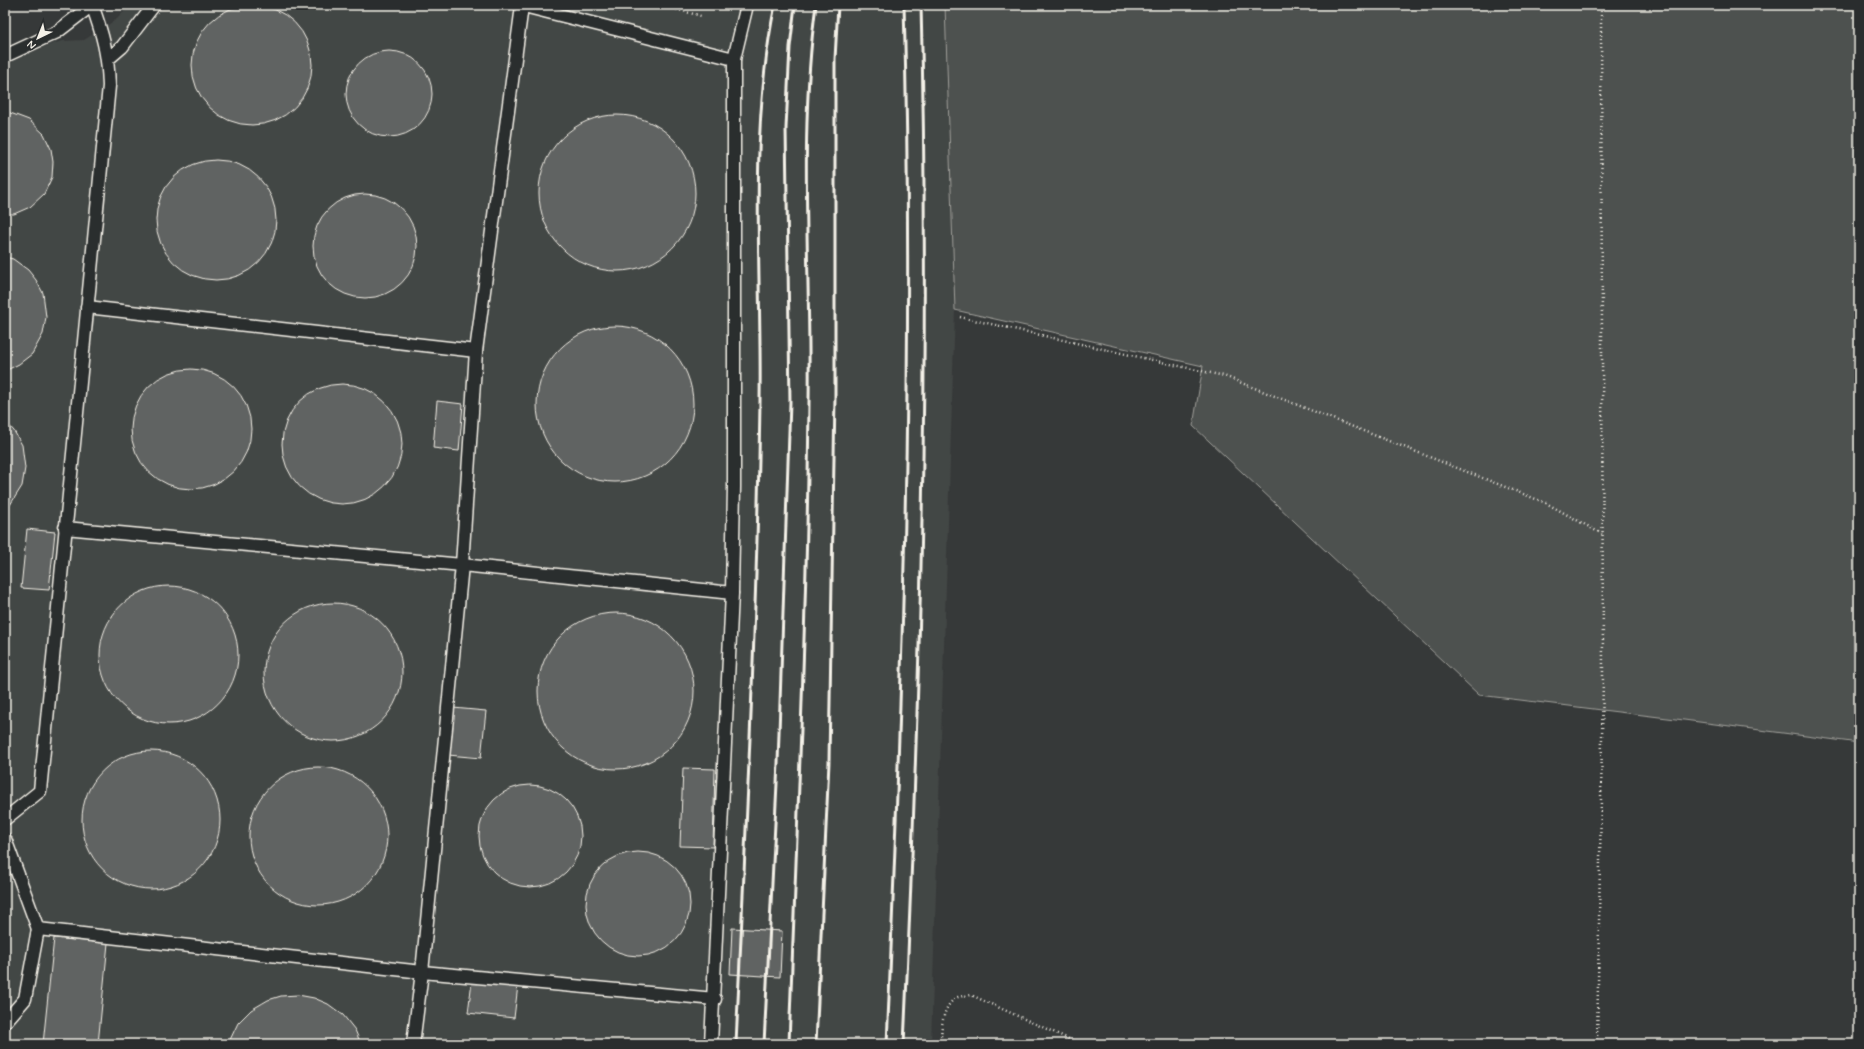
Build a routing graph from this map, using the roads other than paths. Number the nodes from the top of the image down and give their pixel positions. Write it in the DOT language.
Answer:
graph roads {
  1 [pos="92,5"];
  2 [pos="154,5"];
  3 [pos="521,5"];
  4 [pos="747,5"];
  5 [pos="5,56"];
  6 [pos="108,59"];
  7 [pos="734,59"];
  8 [pos="87,307"];
  9 [pos="476,351"];
  10 [pos="65,528"];
  11 [pos="462,565"];
  12 [pos="732,593"];
  13 [pos="5,819"];
  14 [pos="5,840"];
  15 [pos="38,928"];
  16 [pos="422,972"];
  17 [pos="714,999"];
  18 [pos="5,1022"];
  19 [pos="413,1044"];
  20 [pos="711,1044"];
  1 -- 5 [label="lane"];
  1 -- 6 [label="lane"];
  2 -- 6 [label="lane"];
  3 -- 7 [label="lane"];
  3 -- 9 [label="lane"];
  4 -- 7 [label="lane"];
  6 -- 8 [label="lane"];
  7 -- 12 [label="lane"];
  8 -- 9 [label="lane"];
  8 -- 10 [label="lane"];
  9 -- 11 [label="lane"];
  10 -- 11 [label="lane"];
  10 -- 13 [label="lane"];
  11 -- 12 [label="lane"];
  11 -- 16 [label="lane"];
  12 -- 17 [label="lane"];
  14 -- 15 [label="lane"];
  15 -- 16 [label="lane"];
  15 -- 18 [label="lane"];
  16 -- 17 [label="lane"];
  16 -- 19 [label="lane"];
  17 -- 20 [label="lane"];
}
